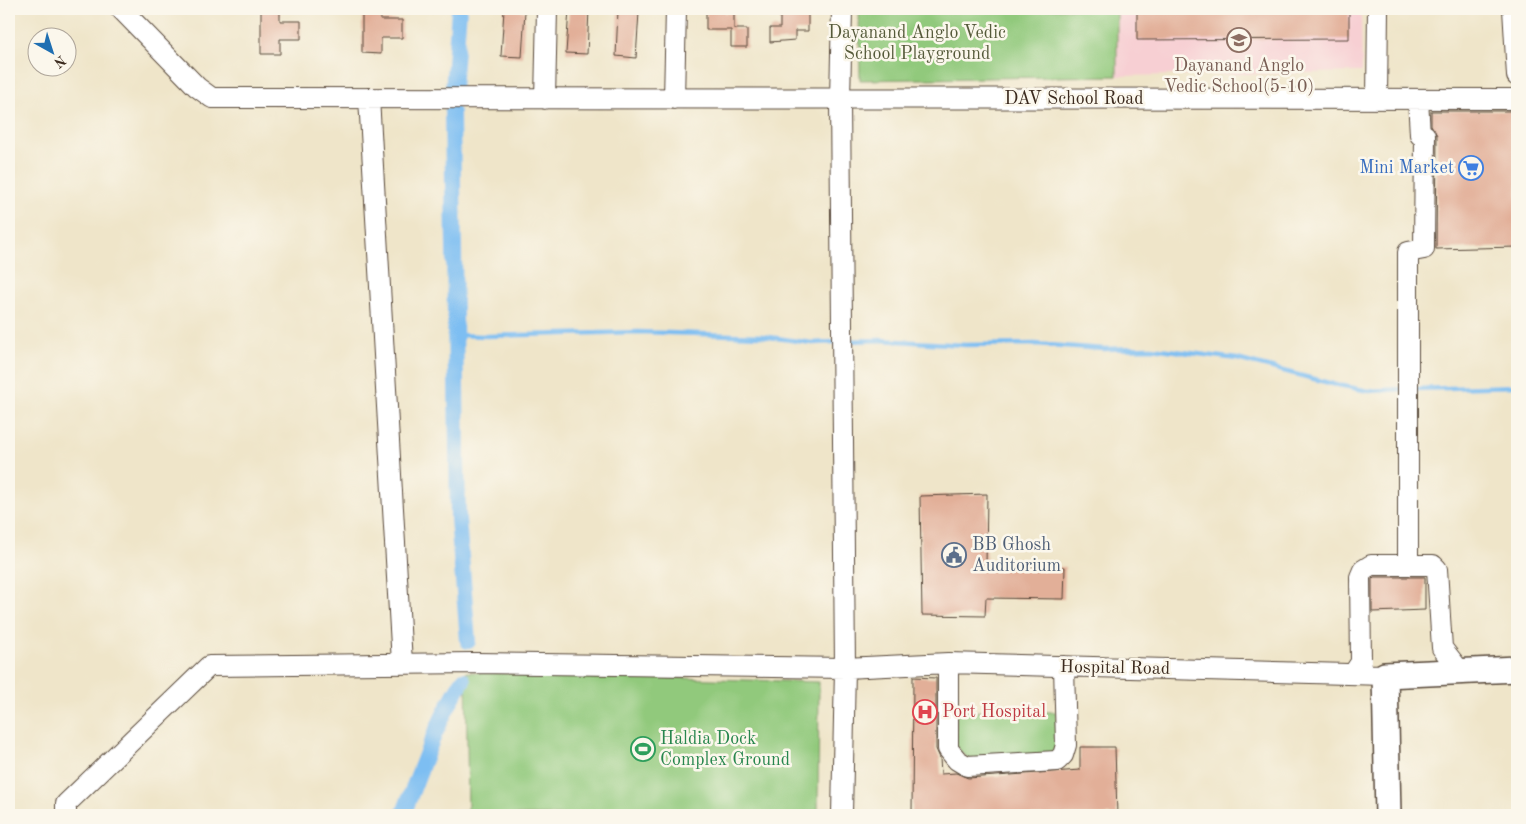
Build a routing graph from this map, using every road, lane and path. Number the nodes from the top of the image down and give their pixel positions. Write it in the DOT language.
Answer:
graph roads {
  1 [pos="121,9"];
  2 [pos="547,9"];
  3 [pos="676,9"];
  4 [pos="842,9"];
  5 [pos="1378,9"];
  6 [pos="1512,9"];
  7 [pos="1517,76"];
  8 [pos="368,98"];
  9 [pos="546,99"];
  10 [pos="674,99"];
  11 [pos="840,99"];
  12 [pos="1377,99"];
  13 [pos="1418,99"];
  14 [pos="1517,99"];
  15 [pos="1408,565"];
  16 [pos="402,663"];
  17 [pos="948,663"];
  18 [pos="1064,666"];
  19 [pos="845,668"];
  20 [pos="1517,669"];
  21 [pos="1460,671"];
  22 [pos="1353,674"];
  23 [pos="1385,675"];
  24 [pos="66,815"];
  25 [pos="842,815"];
  26 [pos="1388,815"];
  1 -- 8 [label="street, DAV School Road"];
  2 -- 9 [label="street"];
  3 -- 10 [label="street"];
  4 -- 11 [label="street"];
  5 -- 12 [label="street"];
  6 -- 7 [label="street"];
  8 -- 9 [label="street, DAV School Road"];
  8 -- 16 [label="street"];
  9 -- 10 [label="street, DAV School Road"];
  10 -- 11 [label="street, DAV School Road"];
  11 -- 12 [label="street, DAV School Road"];
  11 -- 19 [label="street"];
  12 -- 13 [label="street, DAV School Road"];
  13 -- 14 [label="street, DAV School Road"];
  13 -- 15 [label="street"];
  15 -- 21 [label="street"];
  15 -- 22 [label="street"];
  16 -- 19 [label="street, Hospital Road"];
  16 -- 24 [label="street, Hospital Road"];
  17 -- 18 [label="street, Hospital Road"];
  17 -- 18 [label="street"];
  17 -- 19 [label="street, Hospital Road"];
  18 -- 22 [label="street, Hospital Road"];
  19 -- 25 [label="street"];
  20 -- 21 [label="main road"];
  21 -- 23 [label="main road"];
  22 -- 23 [label="street, Hospital Road"];
  23 -- 26 [label="main road"];
}
